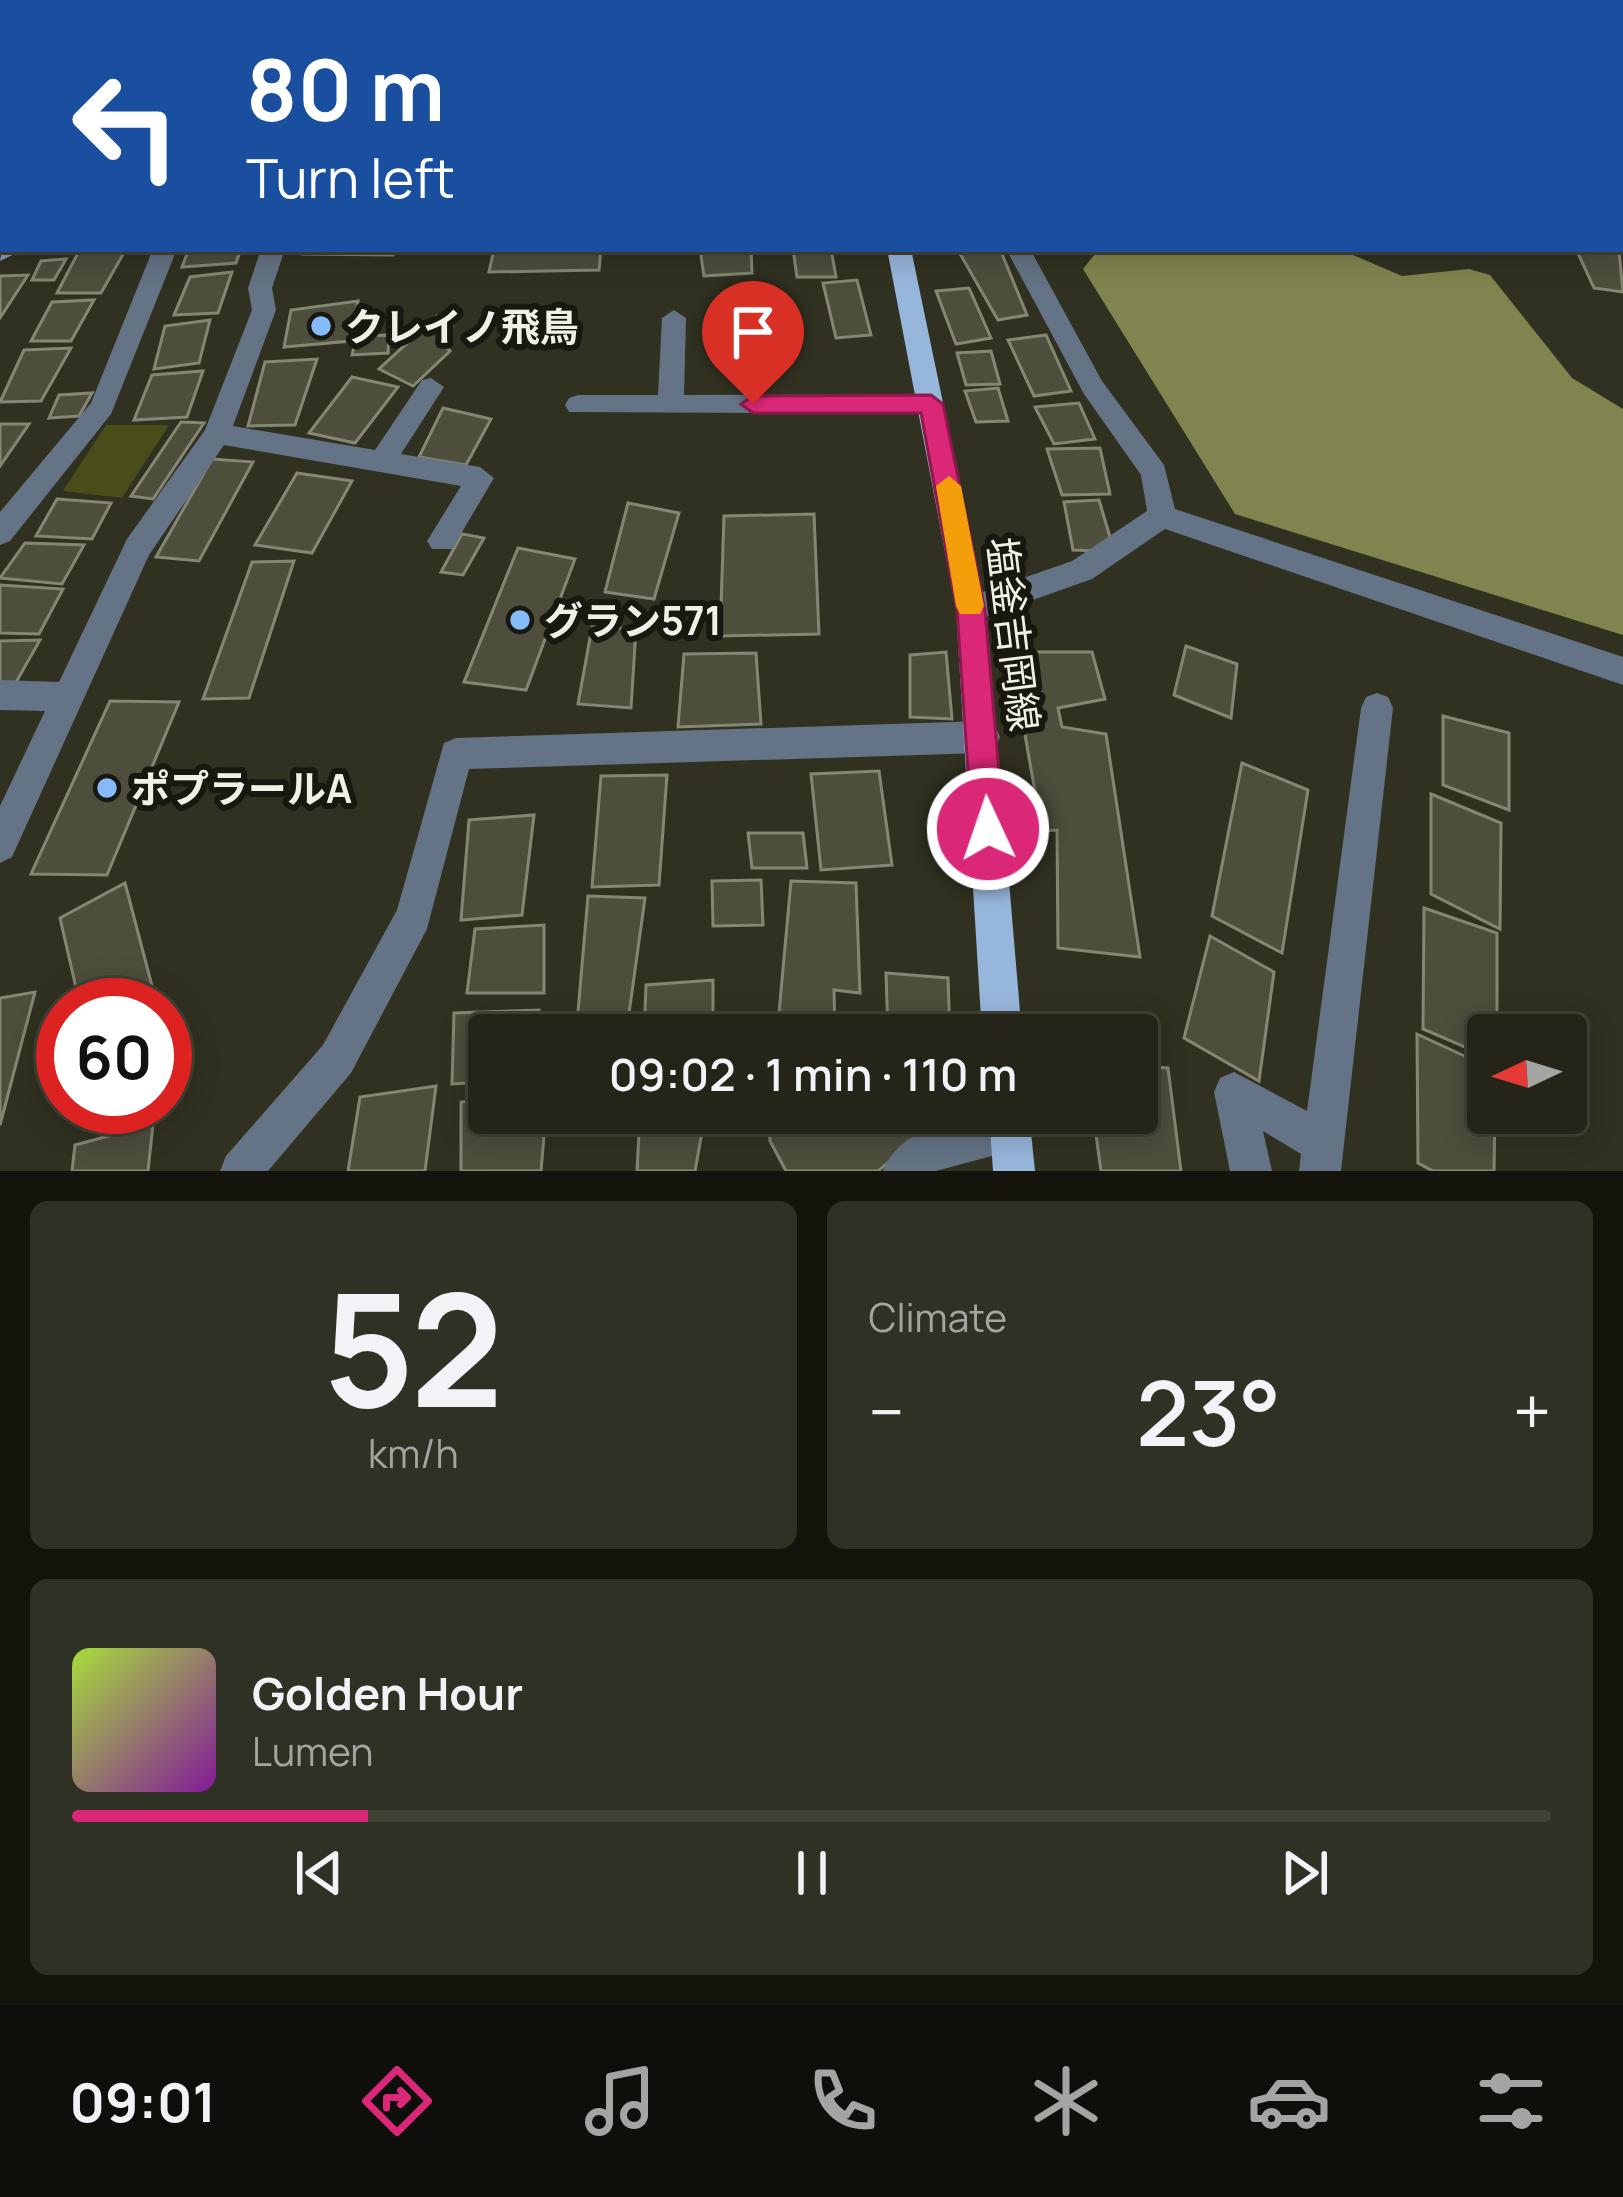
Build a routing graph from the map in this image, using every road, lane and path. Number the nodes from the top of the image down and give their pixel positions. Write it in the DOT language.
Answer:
graph roads {
  1 [pos="164,252"];
  2 [pos="271,252"];
  3 [pos="899,252"];
  4 [pos="1020,252"];
  5 [pos="674,317"];
  6 [pos="431,387"];
  7 [pos="931,404"];
  8 [pos="578,405"];
  9 [pos="671,405"];
  10 [pos="217,434"];
  11 [pos="383,459"];
  12 [pos="1162,516"];
  13 [pos="0,533"];
  14 [pos="442,541"];
  15 [pos="971,610"];
  16 [pos="1623,670"];
  17 [pos="0,695"];
  18 [pos="69,697"];
  19 [pos="1377,708"];
  20 [pos="983,737"];
  21 [pos="0,845"];
  22 [pos="1001,1014"];
  23 [pos="1011,1139"];
  24 [pos="1322,1157"];
  25 [pos="241,1171"];
  26 [pos="904,1171"];
  27 [pos="1251,1171"];
  1 -- 13 [label="street"];
  2 -- 10 [label="street"];
  3 -- 7 [label="main road, 塩釜吉岡線"];
  4 -- 12 [label="street"];
  5 -- 9 [label="street"];
  6 -- 11 [label="street"];
  7 -- 9 [label="street"];
  7 -- 15 [label="main road, 塩釜吉岡線"];
  8 -- 9 [label="street"];
  10 -- 11 [label="street"];
  10 -- 18 [label="street"];
  11 -- 14 [label="street"];
  12 -- 15 [label="street"];
  12 -- 16 [label="street"];
  15 -- 20 [label="main road, 塩釜吉岡線"];
  17 -- 18 [label="street"];
  18 -- 21 [label="street"];
  19 -- 24 [label="street"];
  20 -- 22 [label="main road, 塩釜吉岡線"];
  20 -- 25 [label="street"];
  23 -- 26 [label="street"];
  24 -- 27 [label="street"];
}
